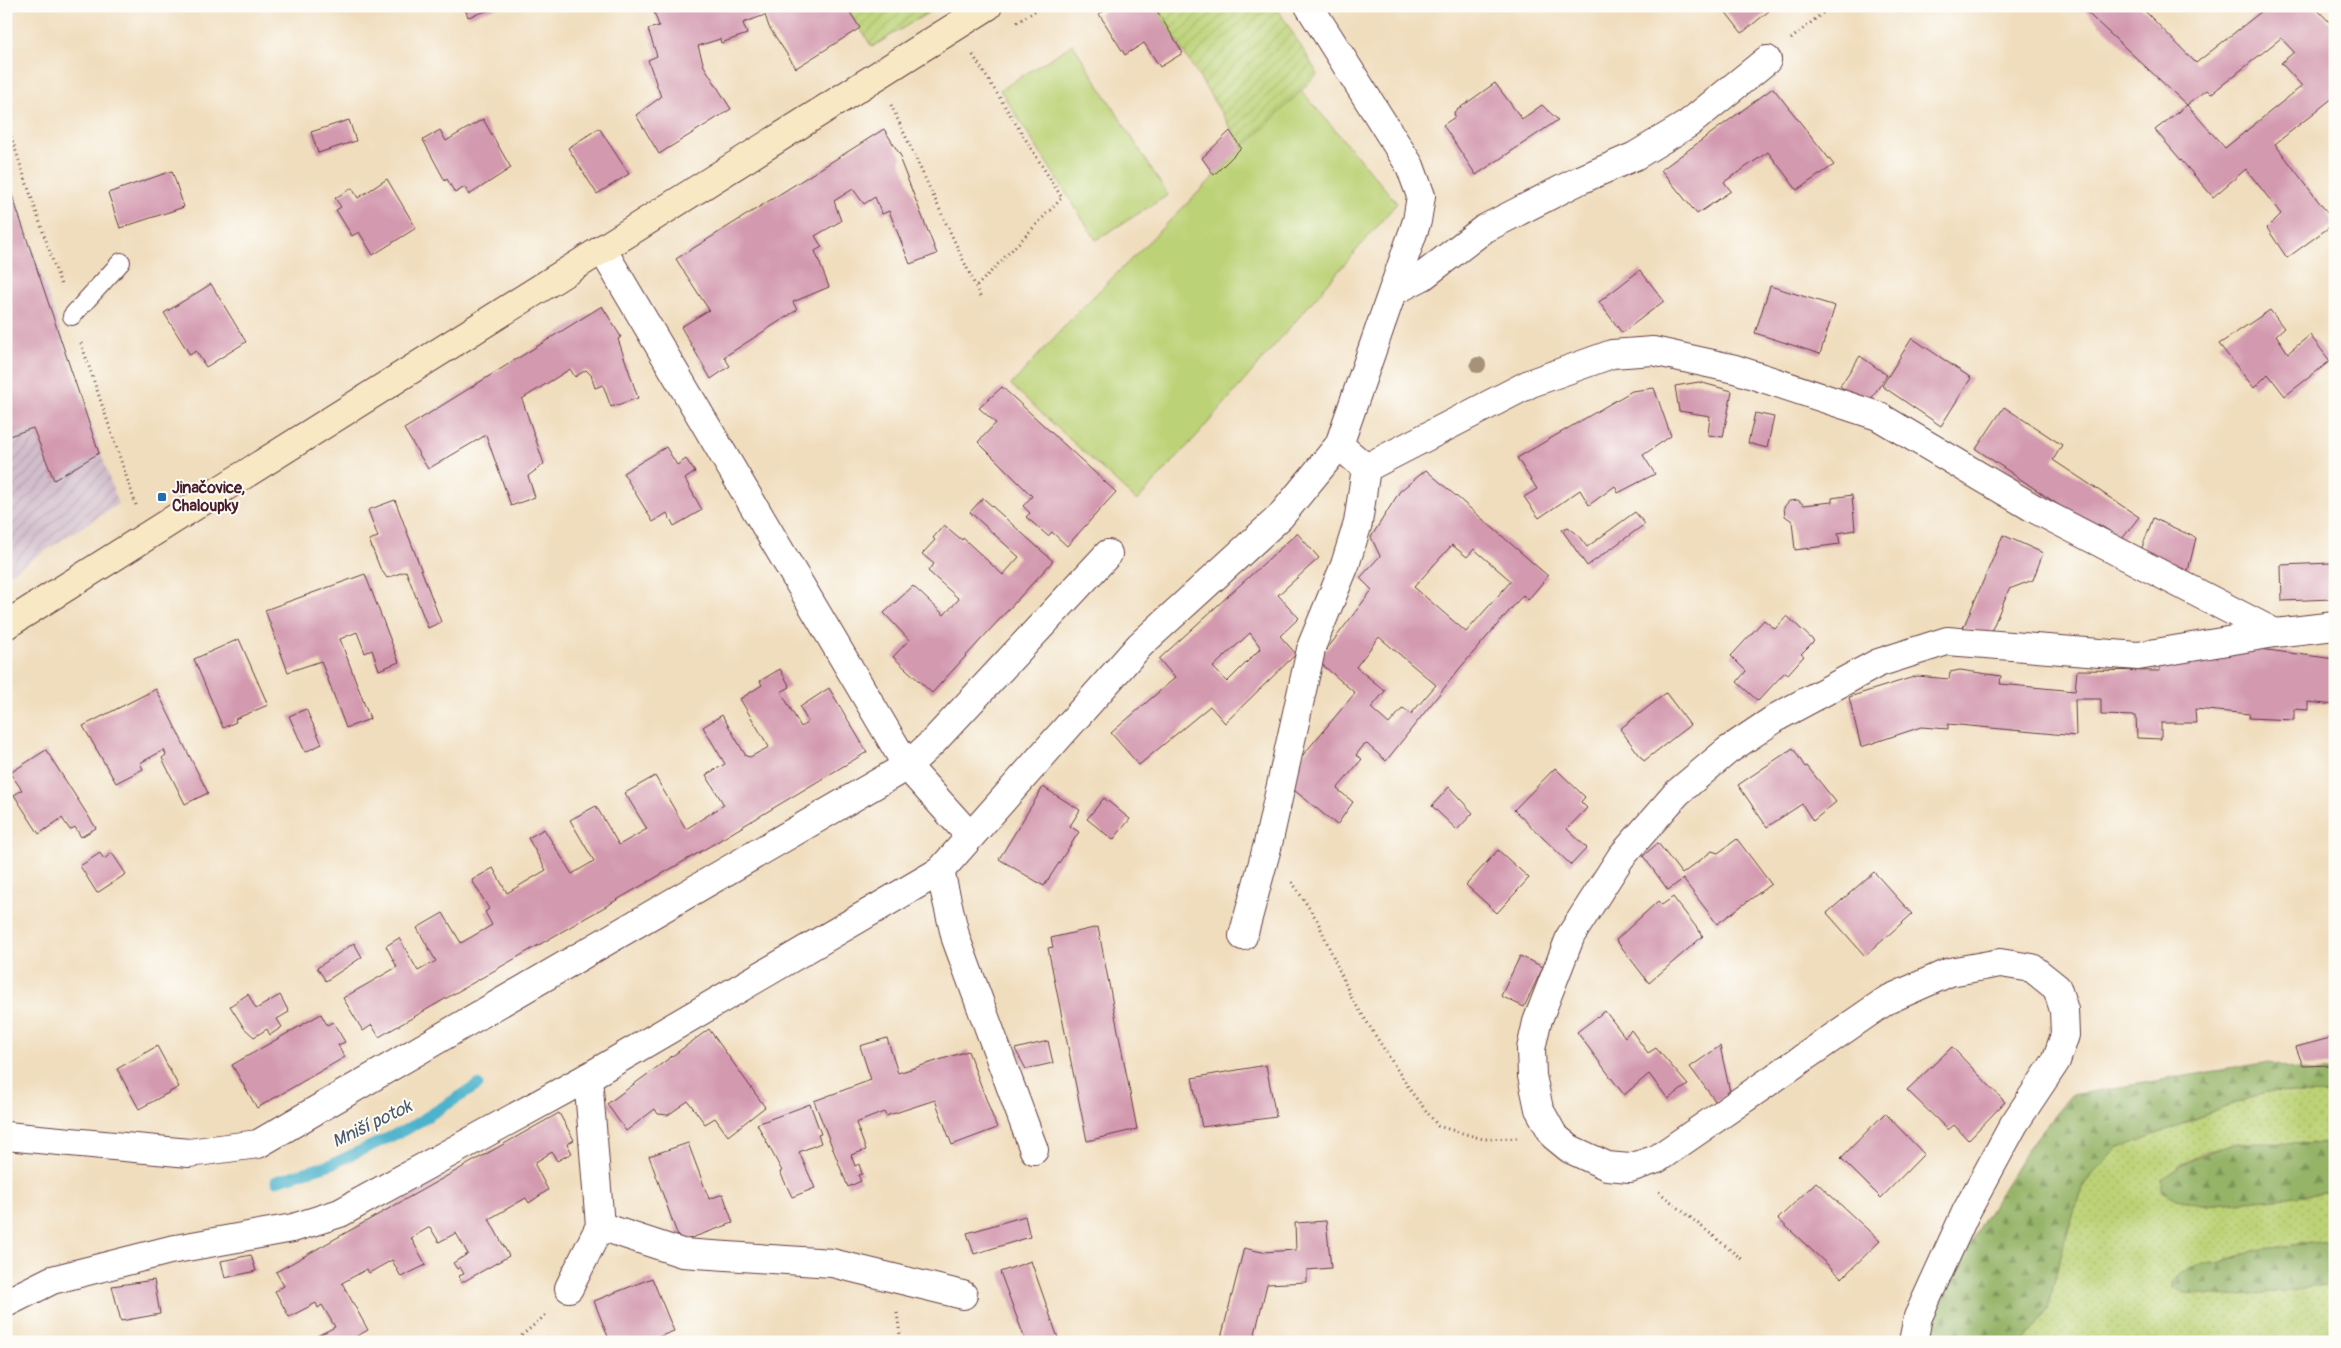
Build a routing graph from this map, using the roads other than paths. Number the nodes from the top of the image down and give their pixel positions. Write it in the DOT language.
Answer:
graph roads {
  1 [pos="988,6"];
  2 [pos="1309,6"];
  3 [pos="1766,60"];
  4 [pos="602,249"];
  5 [pos="121,262"];
  6 [pos="1394,291"];
  7 [pos="72,316"];
  8 [pos="1339,445"];
  9 [pos="1366,468"];
  10 [pos="1108,554"];
  11 [pos="6,625"];
  12 [pos="2335,626"];
  13 [pos="2275,633"];
  14 [pos="906,766"];
  15 [pos="970,836"];
  16 [pos="940,871"];
  17 [pos="1243,936"];
  18 [pos="588,1077"];
  19 [pos="6,1136"];
  20 [pos="1034,1150"];
  21 [pos="600,1226"];
  22 [pos="569,1288"];
  23 [pos="963,1295"];
  24 [pos="6,1304"];
  25 [pos="1913,1342"];
  1 -- 4 [label="street"];
  2 -- 6 [label="street"];
  3 -- 6 [label="street"];
  4 -- 11 [label="street"];
  4 -- 14 [label="street"];
  5 -- 7 [label="lane"];
  6 -- 8 [label="street"];
  8 -- 9 [label="street"];
  8 -- 15 [label="street"];
  9 -- 13 [label="street"];
  9 -- 17 [label="street"];
  10 -- 14 [label="street"];
  12 -- 13 [label="street"];
  13 -- 25 [label="street"];
  14 -- 15 [label="street"];
  14 -- 19 [label="street"];
  15 -- 16 [label="street"];
  16 -- 18 [label="street"];
  16 -- 20 [label="street"];
  18 -- 21 [label="street"];
  18 -- 24 [label="street"];
  21 -- 22 [label="street"];
  21 -- 23 [label="street"];
}
